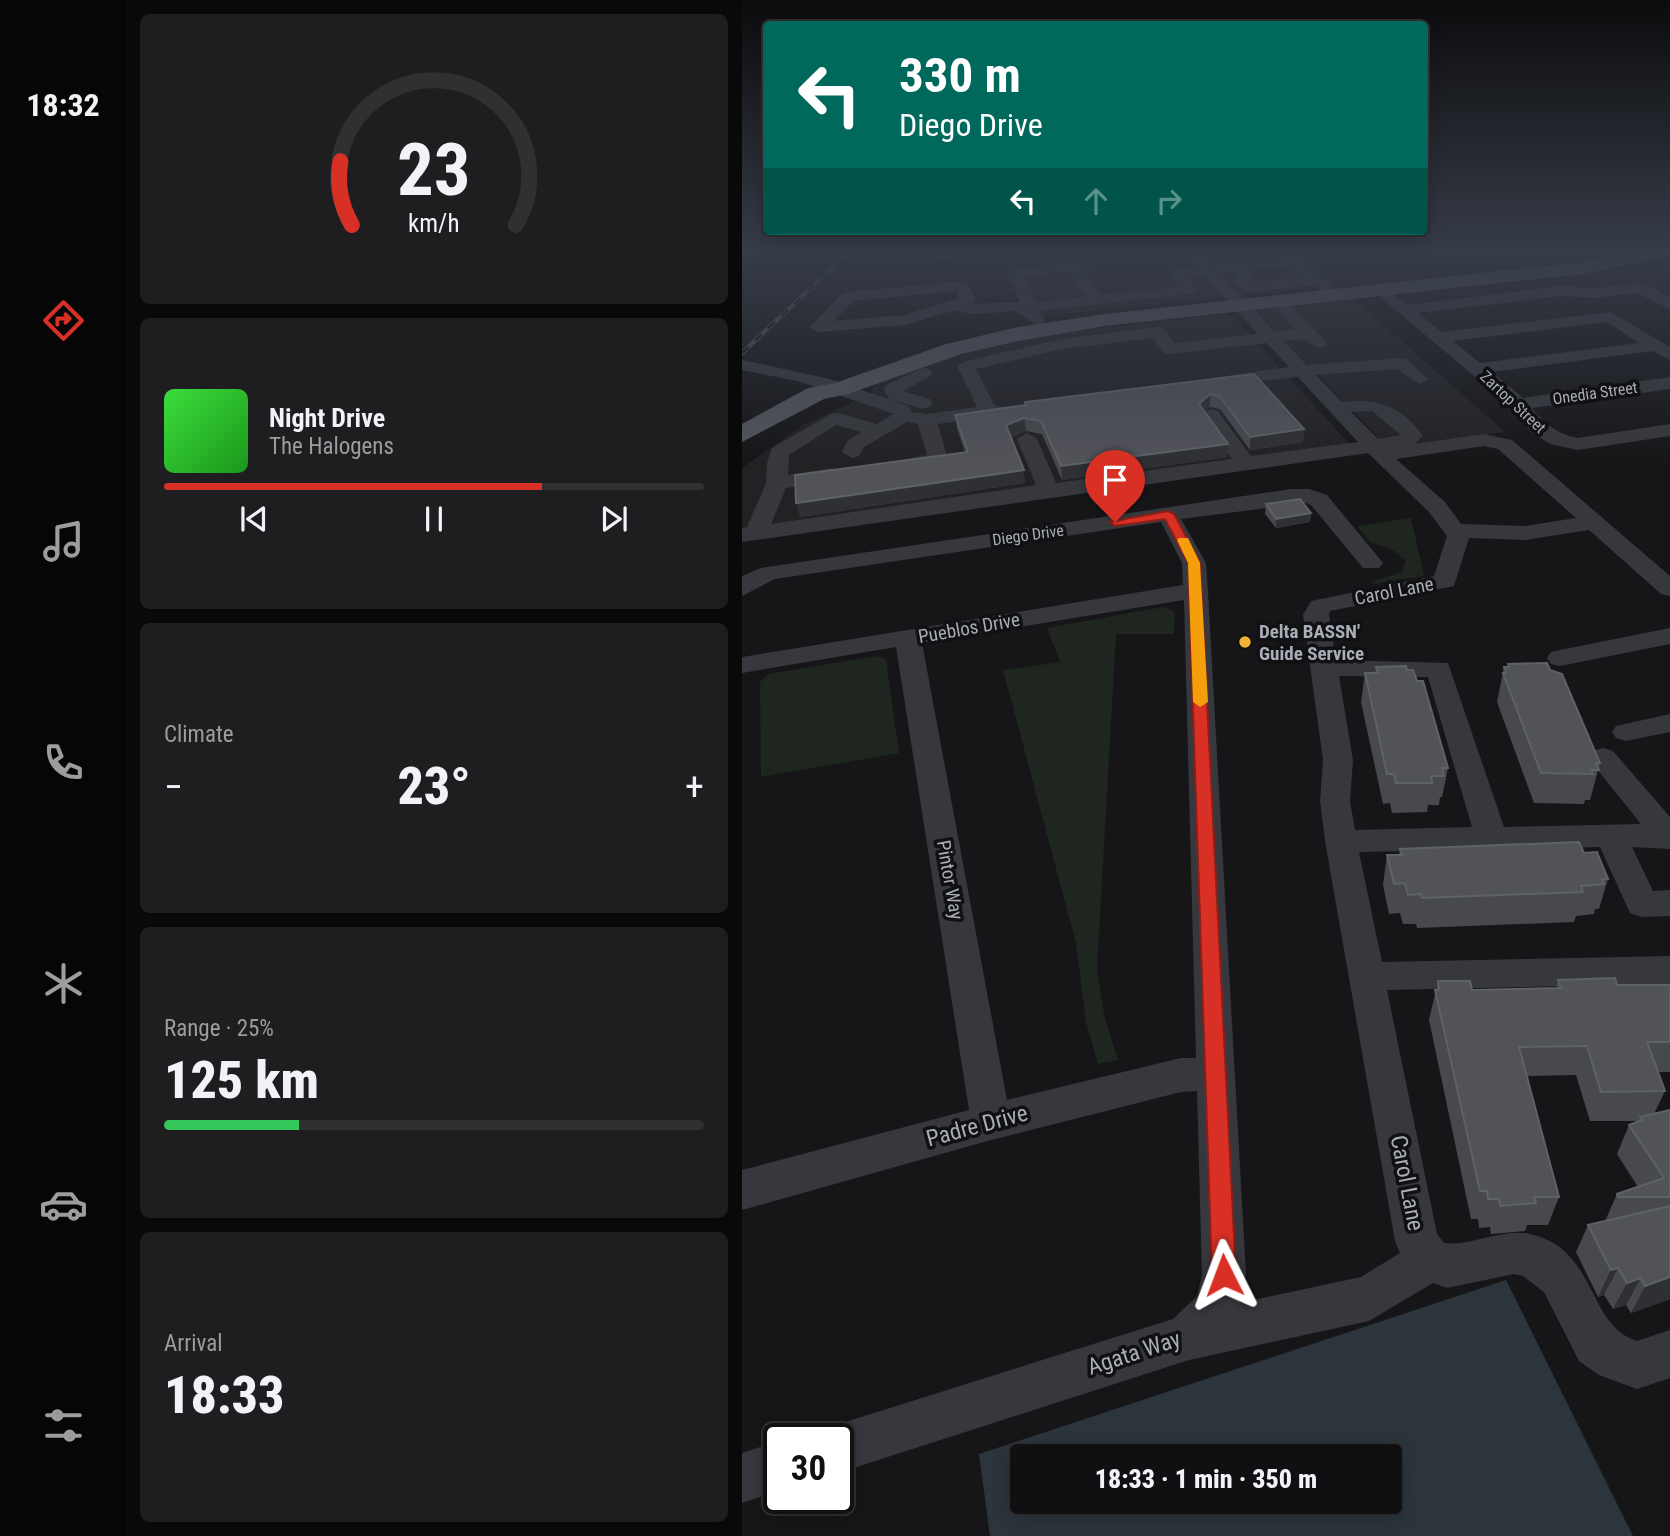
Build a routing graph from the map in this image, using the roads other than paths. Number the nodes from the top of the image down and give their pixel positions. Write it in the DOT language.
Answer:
graph roads {
  1 [pos="824,321"];
  2 [pos="897,321"];
  3 [pos="1009,321"];
  4 [pos="1100,321"];
  5 [pos="1255,321"];
  6 [pos="1296,321"];
  7 [pos="1417,321"];
  8 [pos="1580,321"];
  9 [pos="1616,321"];
  10 [pos="1308,333"];
  11 [pos="1270,337"];
  12 [pos="1438,338"];
  13 [pos="1663,351"];
  14 [pos="742,365"];
  15 [pos="1341,366"];
  16 [pos="1476,369"];
  17 [pos="1303,371"];
  18 [pos="923,373"];
  19 [pos="742,374"];
  20 [pos="1355,380"];
  21 [pos="1396,382"];
  22 [pos="1670,383"];
  23 [pos="1196,385"];
  24 [pos="832,392"];
  25 [pos="985,404"];
  26 [pos="1520,404"];
  27 [pos="1337,408"];
  28 [pos="1011,409"];
  29 [pos="1212,415"];
  30 [pos="904,416"];
  31 [pos="926,419"];
  32 [pos="1670,430"];
  33 [pos="879,431"];
  34 [pos="742,436"];
  35 [pos="1027,439"];
  36 [pos="1376,450"];
  37 [pos="1245,462"];
  38 [pos="884,467"];
  39 [pos="777,473"];
  40 [pos="1049,490"];
  41 [pos="1168,514"];
  42 [pos="1595,522"];
  43 [pos="1454,531"];
  44 [pos="749,534"];
  45 [pos="1371,563"];
  46 [pos="745,585"];
  47 [pos="1670,589"];
  48 [pos="1196,592"];
  49 [pos="1670,636"];
  50 [pos="908,638"];
  51 [pos="1560,658"];
  52 [pos="742,665"];
  53 [pos="1324,668"];
  54 [pos="1670,723"];
  55 [pos="1626,732"];
  56 [pos="1603,758"];
  57 [pos="1611,836"];
  58 [pos="1669,836"];
  59 [pos="1491,837"];
  60 [pos="1341,841"];
  61 [pos="1670,903"];
  62 [pos="1670,970"];
  63 [pos="1368,976"];
  64 [pos="1214,1073"];
  65 [pos="992,1122"];
  66 [pos="742,1190"];
  67 [pos="1429,1260"];
  68 [pos="1185,1338"];
  69 [pos="1670,1354"];
  70 [pos="854,1443"];
  71 [pos="763,1471"];
  72 [pos="742,1478"];
  1 -- 2 [label="street"];
  3 -- 24 [label="main road"];
  4 -- 24 [label="main road"];
  5 -- 11 [label="street"];
  6 -- 10 [label="street"];
  7 -- 12 [label="street, Zartop Street"];
  8 -- 12 [label="street"];
  9 -- 13 [label="street"];
  10 -- 11 [label="street"];
  10 -- 15 [label="street"];
  11 -- 17 [label="street"];
  11 -- 25 [label="street"];
  12 -- 16 [label="street, Zartop Street"];
  13 -- 16 [label="street"];
  14 -- 24 [label="street"];
  15 -- 17 [label="street"];
  15 -- 20 [label="street"];
  15 -- 21 [label="street"];
  16 -- 26 [label="street, Zartop Street"];
  17 -- 23 [label="street"];
  17 -- 27 [label="street"];
  18 -- 25 [label="street"];
  19 -- 24 [label="street"];
  22 -- 26 [label="street, Onedia Street"];
  24 -- 30 [label="street"];
  24 -- 34 [label="main road"];
  24 -- 34 [label="main road"];
  25 -- 28 [label="street"];
  25 -- 31 [label="street"];
  26 -- 32 [label="street, Zartop Street"];
  27 -- 36 [label="street"];
  27 -- 36 [label="street"];
  29 -- 37 [label="street"];
  30 -- 31 [label="street"];
  30 -- 33 [label="street"];
  31 -- 38 [label="street"];
  33 -- 39 [label="street"];
  33 -- 39 [label="street"];
  35 -- 40 [label="street"];
  36 -- 37 [label="street"];
  36 -- 42 [label="street"];
  36 -- 43 [label="street"];
  37 -- 40 [label="street"];
  39 -- 44 [label="street"];
  40 -- 44 [label="street"];
  41 -- 45 [label="street, Diego Drive"];
  41 -- 46 [label="street, Diego Drive"];
  41 -- 48 [label="street, Agata Way"];
  42 -- 43 [label="street"];
  42 -- 47 [label="street"];
  43 -- 53 [label="street, Carol Lane"];
  48 -- 50 [label="street, Pueblos Drive"];
  48 -- 64 [label="street, Agata Way"];
  49 -- 51 [label="street"];
  50 -- 52 [label="street, Pueblos Drive"];
  50 -- 65 [label="street, Pintor Way"];
  53 -- 59 [label="street"];
  53 -- 60 [label="street, Carol Lane"];
  54 -- 55 [label="street"];
  56 -- 58 [label="street"];
  57 -- 58 [label="street"];
  57 -- 59 [label="street"];
  57 -- 61 [label="street"];
  59 -- 60 [label="street"];
  60 -- 63 [label="street, Carol Lane"];
  62 -- 63 [label="street"];
  63 -- 67 [label="street, Carol Lane"];
  64 -- 65 [label="street, Padre Drive"];
  64 -- 68 [label="street, Agata Way"];
  65 -- 66 [label="street, Padre Drive"];
  67 -- 68 [label="street"];
  67 -- 69 [label="street"];
  68 -- 70 [label="street, Agata Way"];
  71 -- 72 [label="street"];
}
